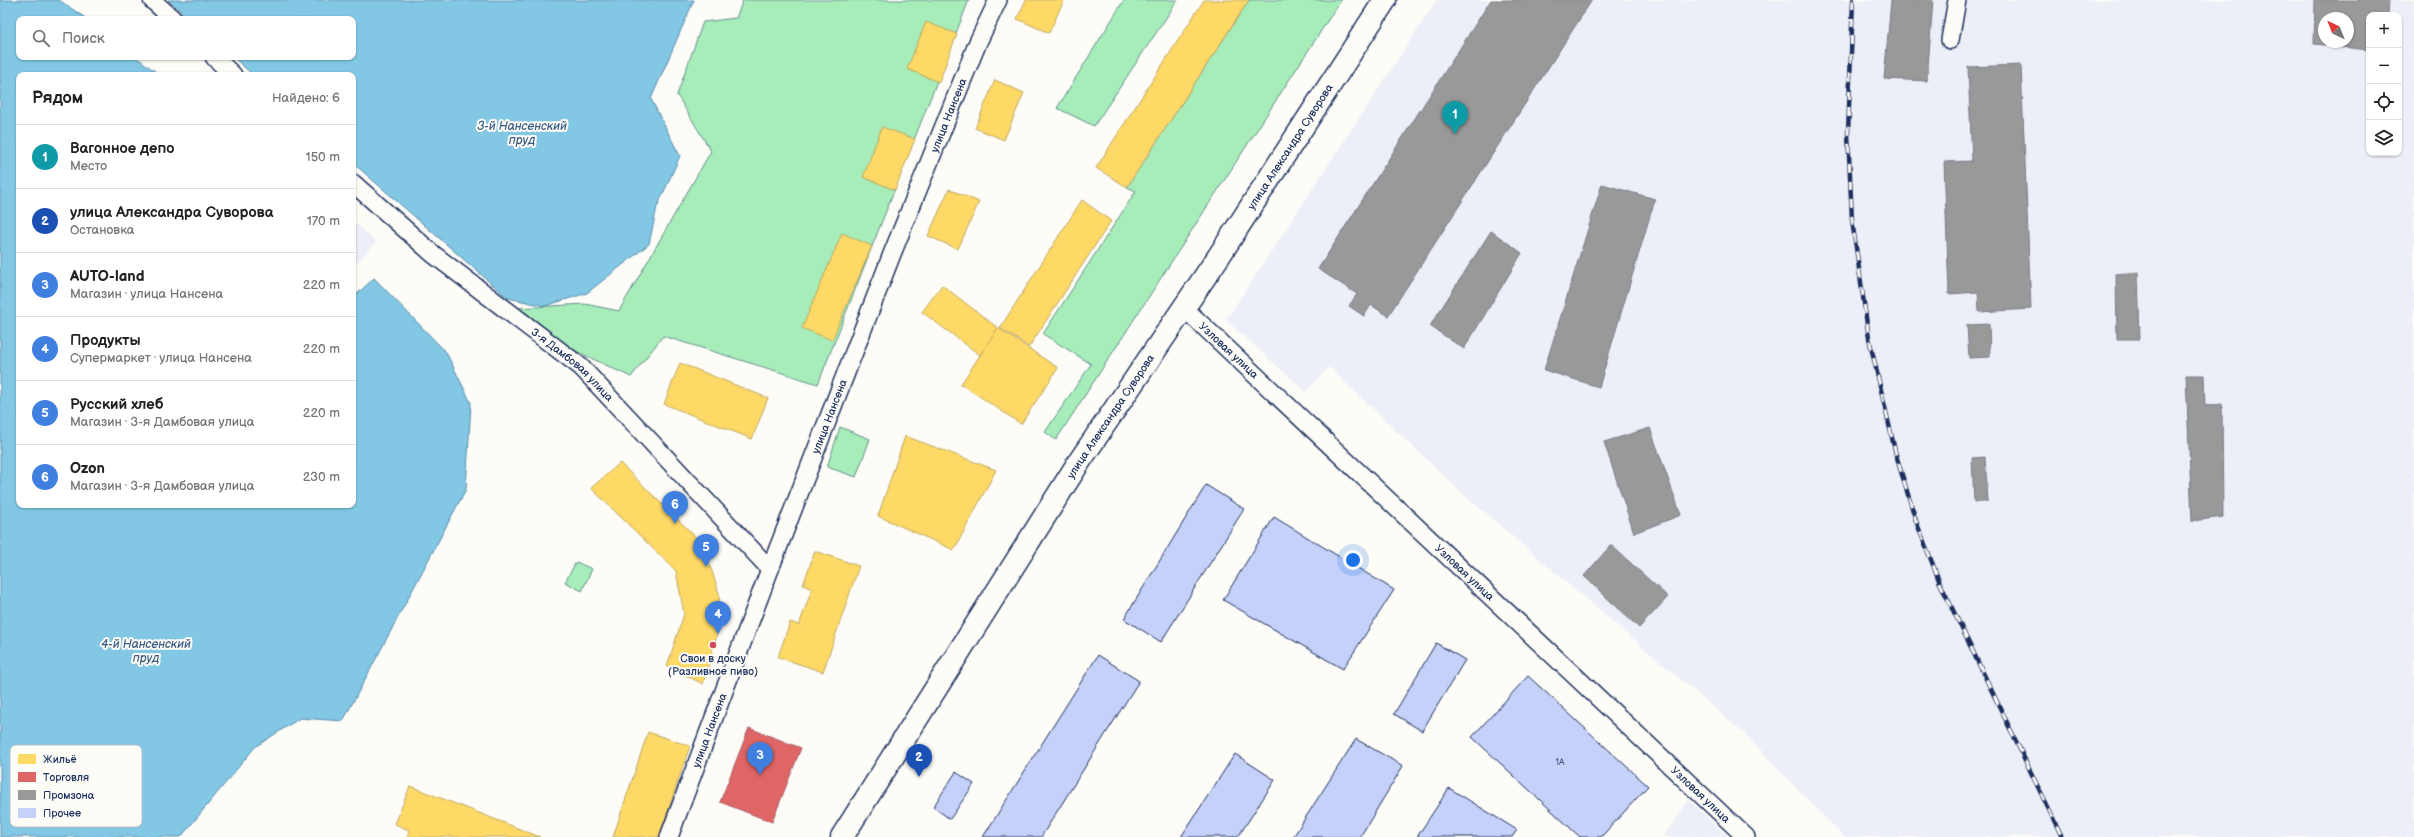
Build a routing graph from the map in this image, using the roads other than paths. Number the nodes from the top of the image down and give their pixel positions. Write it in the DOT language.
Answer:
graph roads {
  1 [pos="152,0"];
  2 [pos="998,0"];
  3 [pos="1385,0"];
  4 [pos="1957,0"];
  5 [pos="170,16"];
  6 [pos="1950,40"];
  7 [pos="217,60"];
  8 [pos="230,72"];
  9 [pos="356,186"];
  10 [pos="1183,306"];
  11 [pos="770,569"];
  12 [pos="669,837"];
  13 [pos="842,837"];
  14 [pos="1746,837"];
  1 -- 5 [label="street"];
  2 -- 11 [label="street, улица Нансена"];
  3 -- 10 [label="main road, улица Александра Суворова"];
  4 -- 6 [label="street"];
  7 -- 8 [label="street"];
  9 -- 11 [label="street, 3-я Дамбовая улица"];
  10 -- 13 [label="main road, улица Александра Суворова"];
  10 -- 14 [label="street, Узловая улица"];
  11 -- 12 [label="street, улица Нансена"];
}
